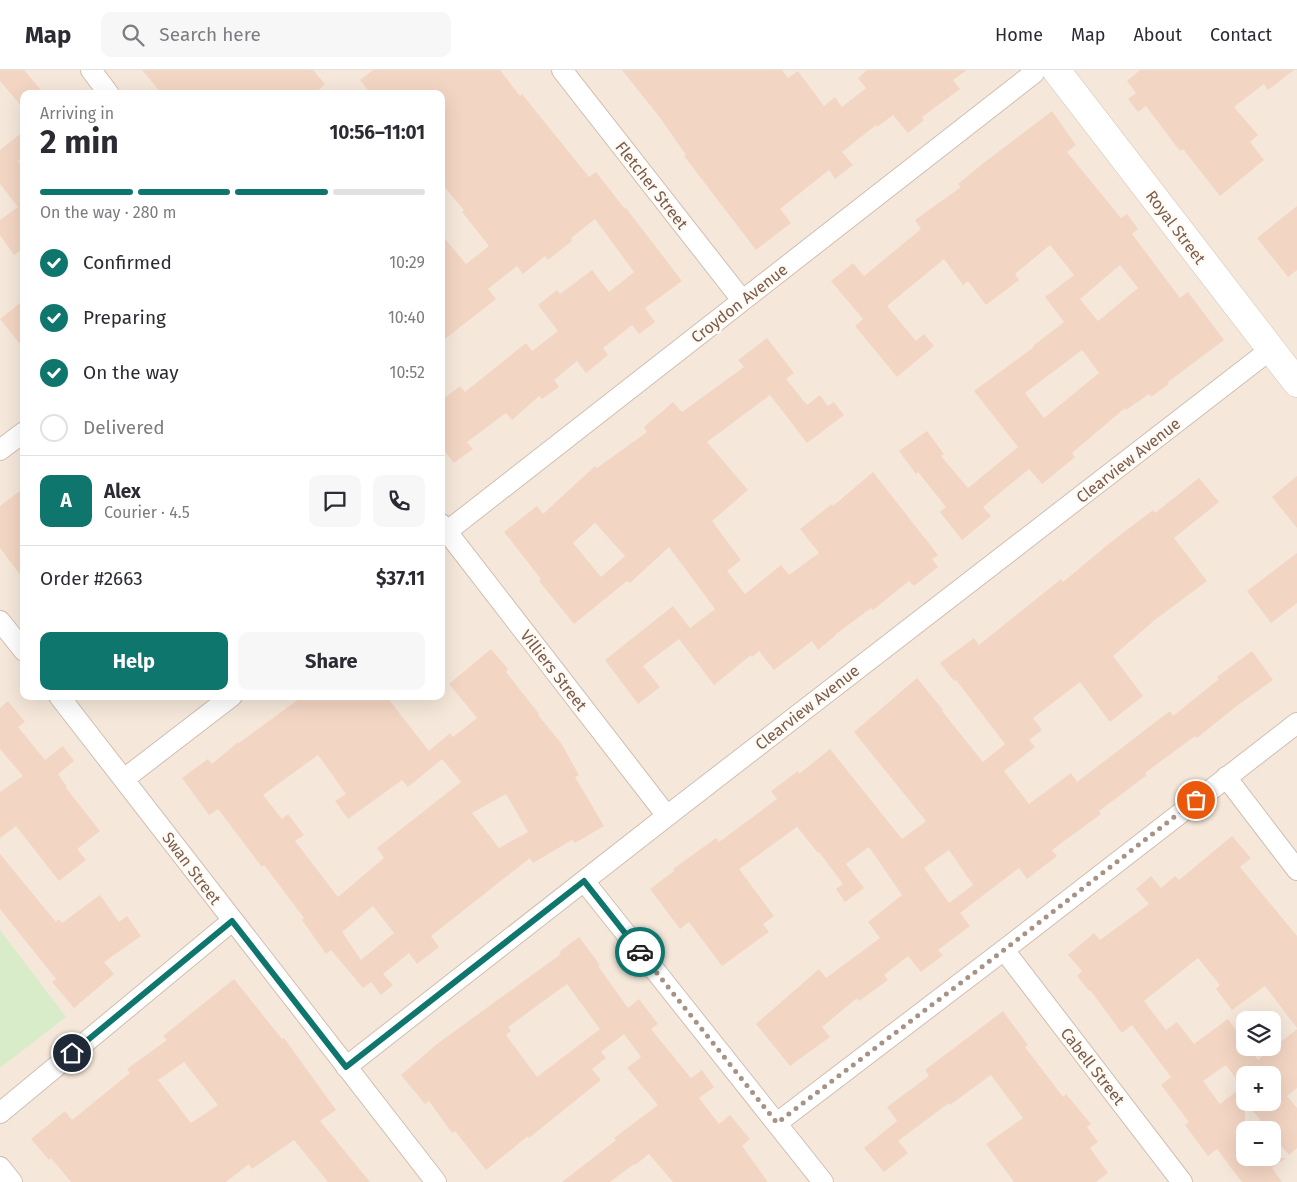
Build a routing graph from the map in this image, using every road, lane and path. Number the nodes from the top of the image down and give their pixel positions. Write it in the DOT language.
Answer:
graph roads {
  1 [pos="91,70"];
  2 [pos="562,70"];
  3 [pos="1035,70"];
  4 [pos="1056,70"];
  5 [pos="106,90"];
  6 [pos="742,300"];
  7 [pos="1270,350"];
  8 [pos="1297,384"];
  9 [pos="20,435"];
  10 [pos="0,450"];
  11 [pos="445,528"];
  12 [pos="445,533"];
  13 [pos="0,621"];
  14 [pos="20,646"];
  15 [pos="62,700"];
  16 [pos="227,700"];
  17 [pos="1297,723"];
  18 [pos="1226,777"];
  19 [pos="124,779"];
  20 [pos="667,816"];
  21 [pos="1297,870"];
  22 [pos="584,881"];
  23 [pos="232,921"];
  24 [pos="1004,950"];
  25 [pos="346,1067"];
  26 [pos="0,1113"];
  27 [pos="777,1123"];
  28 [pos="0,1167"];
  29 [pos="12,1182"];
  30 [pos="436,1182"];
  31 [pos="823,1182"];
  32 [pos="1182,1182"];
  1 -- 5 [label="street"];
  2 -- 6 [label="street, Fletcher Street"];
  3 -- 6 [label="street, Croydon Avenue"];
  4 -- 7 [label="main road, Royal Street"];
  6 -- 11 [label="street, Croydon Avenue"];
  7 -- 8 [label="main road, Royal Street"];
  7 -- 20 [label="street, Clearview Avenue"];
  9 -- 10 [label="street"];
  12 -- 20 [label="street, Villiers Street"];
  13 -- 14 [label="street"];
  15 -- 19 [label="street, Swan Street"];
  16 -- 19 [label="street"];
  17 -- 18 [label="street"];
  18 -- 21 [label="street"];
  18 -- 24 [label="street"];
  19 -- 23 [label="street, Swan Street"];
  20 -- 22 [label="street, Clearview Avenue"];
  22 -- 25 [label="street, Clearview Avenue"];
  22 -- 27 [label="street"];
  23 -- 25 [label="street, Swan Street"];
  23 -- 26 [label="street"];
  24 -- 27 [label="street"];
  24 -- 32 [label="street, Cabell Street"];
  25 -- 30 [label="street, Swan Street"];
  27 -- 31 [label="street"];
  28 -- 29 [label="street"];
}
